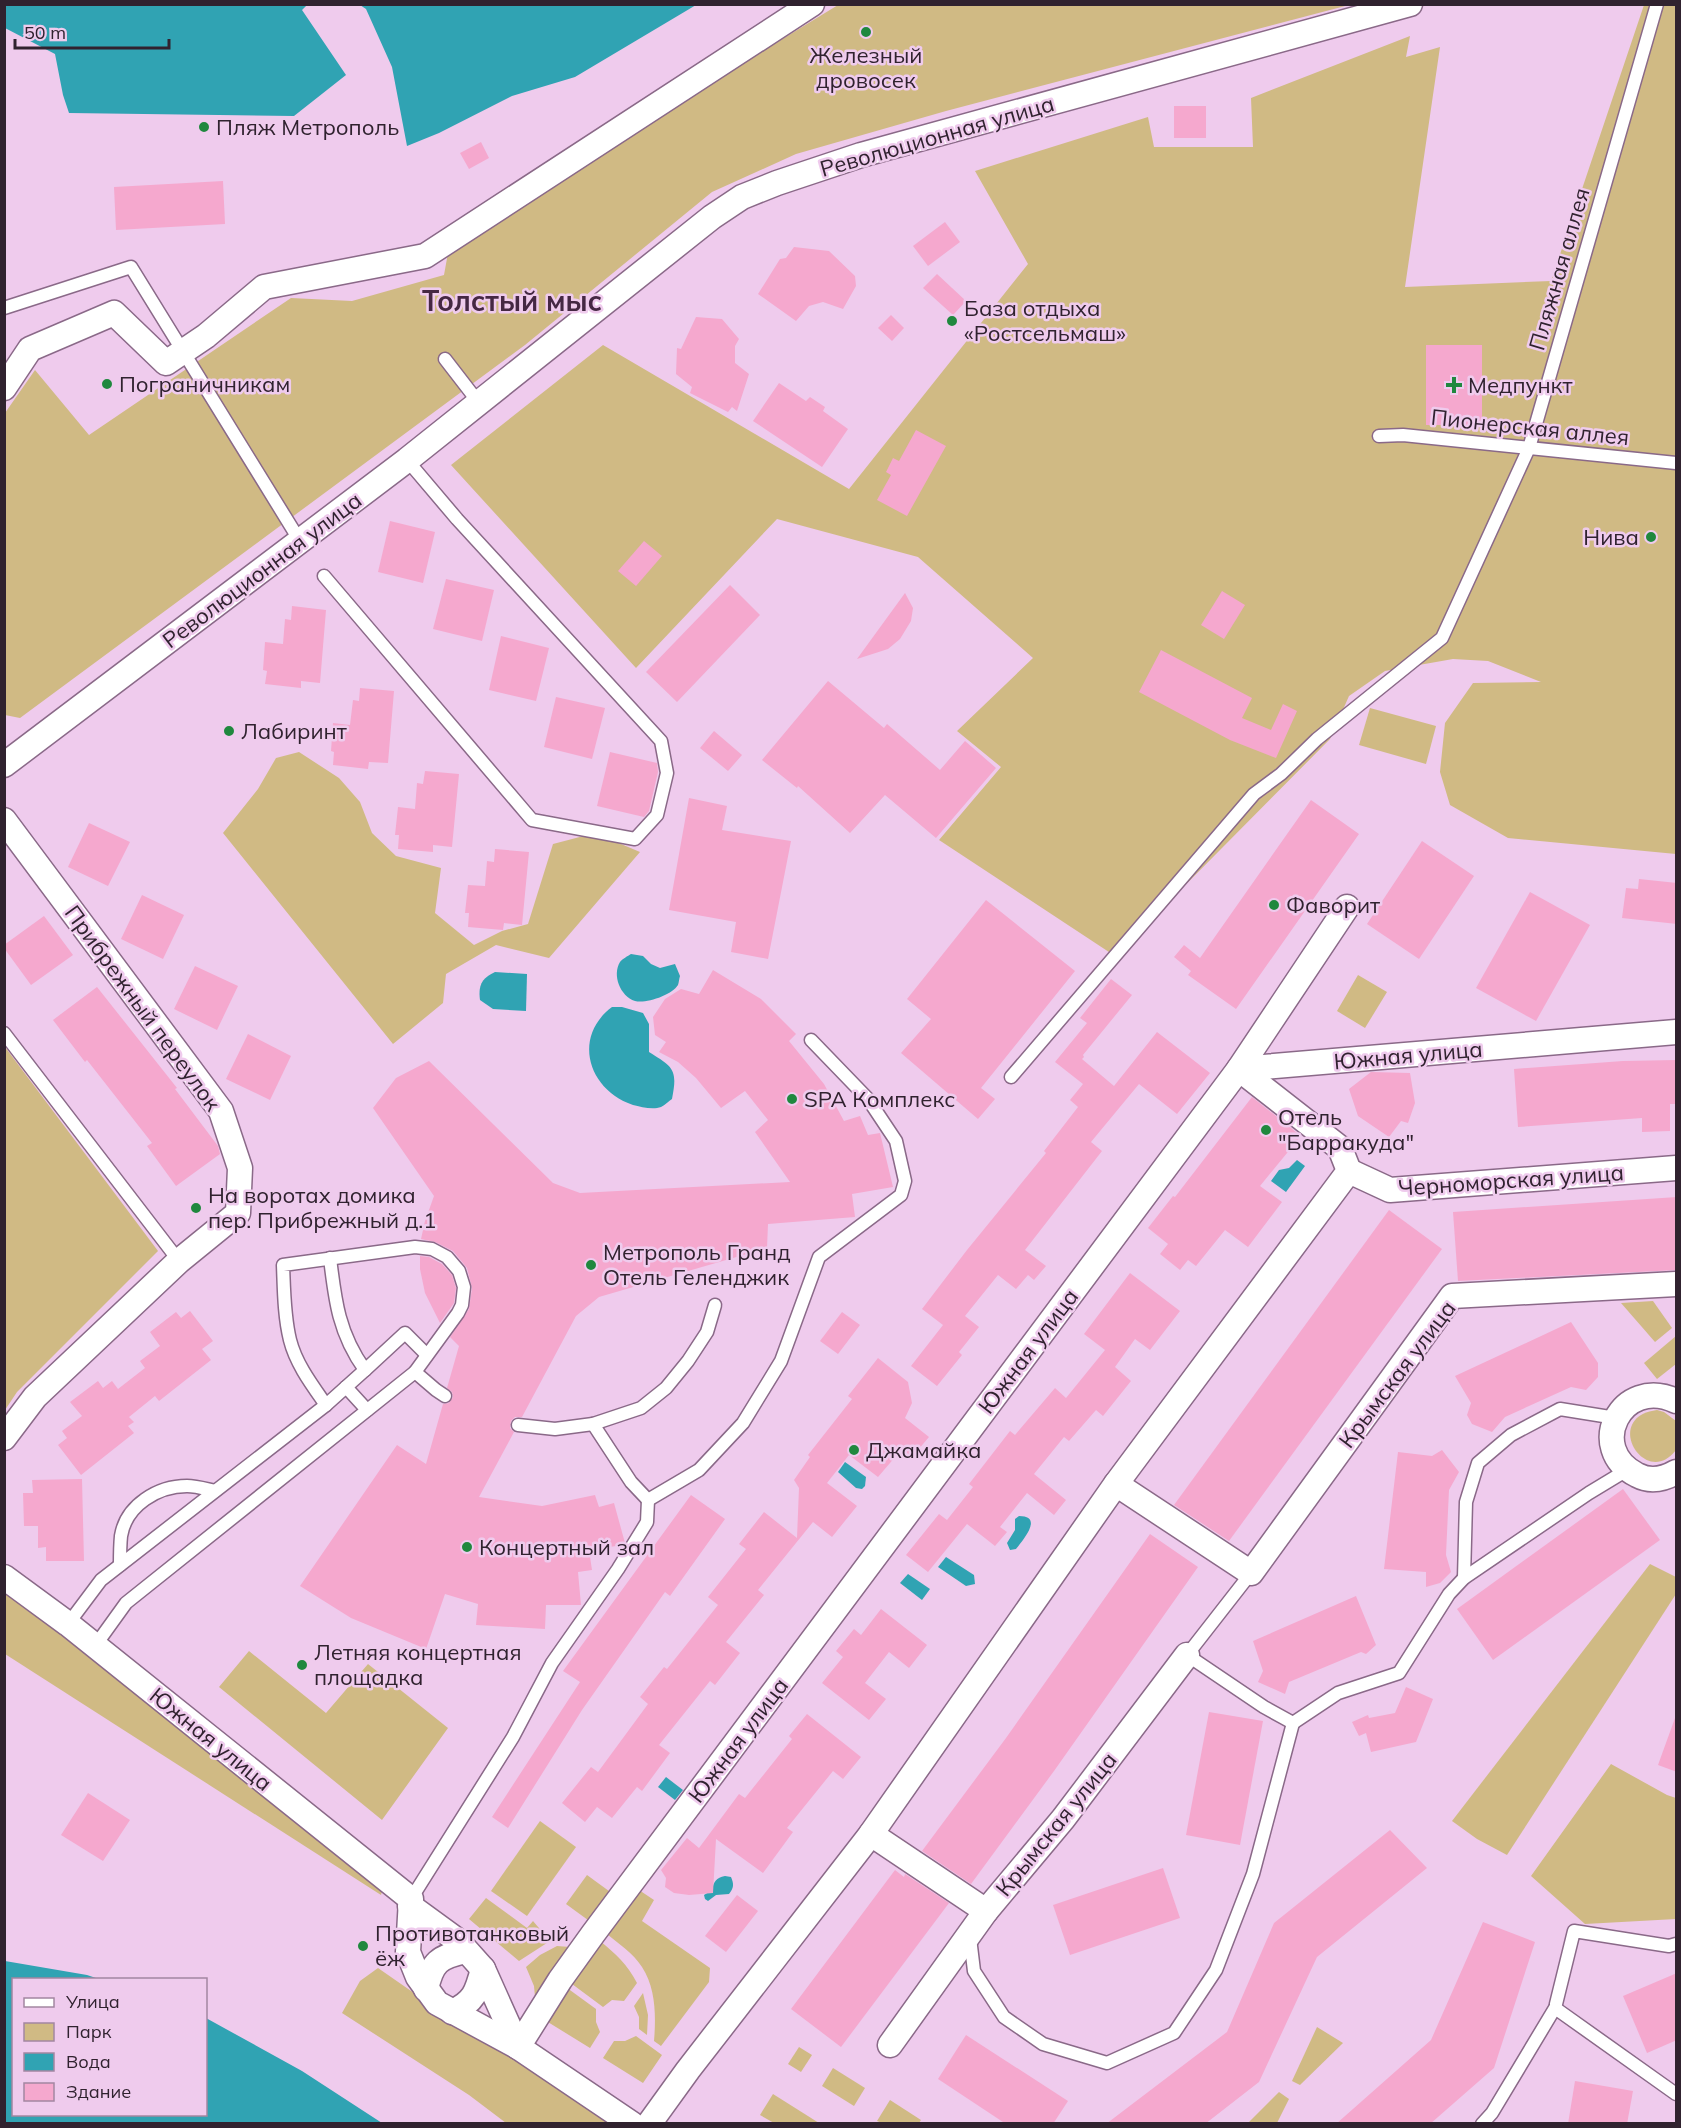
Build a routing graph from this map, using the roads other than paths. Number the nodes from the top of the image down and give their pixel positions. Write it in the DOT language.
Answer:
graph roads {
  1 [pos="812,4"];
  2 [pos="1372,4"];
  3 [pos="1410,4"];
  4 [pos="1657,4"];
  5 [pos="4,308"];
  6 [pos="184,352"];
  7 [pos="445,359"];
  8 [pos="517,373"];
  9 [pos="4,388"];
  10 [pos="479,403"];
  11 [pos="1379,436"];
  12 [pos="1529,448"];
  13 [pos="407,460"];
  14 [pos="1677,463"];
  15 [pos="300,541"];
  16 [pos="324,576"];
  17 [pos="4,765"];
  18 [pos="4,820"];
  19 [pos="1347,907"];
  20 [pos="1677,1032"];
  21 [pos="4,1033"];
  22 [pos="812,1040"];
  23 [pos="1239,1069"];
  24 [pos="1011,1077"];
  25 [pos="1677,1167"];
  26 [pos="1349,1171"];
  27 [pos="330,1258"];
  28 [pos="179,1261"];
  29 [pos="1677,1284"];
  30 [pos="715,1305"];
  31 [pos="427,1355"];
  32 [pos="365,1370"];
  33 [pos="415,1372"];
  34 [pos="346,1387"];
  35 [pos="445,1396"];
  36 [pos="1677,1401"];
  37 [pos="326,1405"];
  38 [pos="367,1410"];
  39 [pos="1616,1418"];
  40 [pos="594,1424"];
  41 [pos="518,1425"];
  42 [pos="4,1438"];
  43 [pos="1628,1470"];
  44 [pos="1677,1472"];
  45 [pos="1116,1484"];
  46 [pos="215,1491"];
  47 [pos="648,1500"];
  48 [pos="120,1565"];
  49 [pos="1251,1573"];
  50 [pos="4,1577"];
  51 [pos="1464,1578"];
  52 [pos="68,1624"];
  53 [pos="95,1646"];
  54 [pos="1187,1654"];
  55 [pos="1293,1723"];
  56 [pos="871,1834"];
  57 [pos="411,1902"];
  58 [pos="986,1911"];
  59 [pos="969,1934"];
  60 [pos="1677,1944"];
  61 [pos="465,1951"];
  62 [pos="483,1969"];
  63 [pos="426,1989"];
  64 [pos="1556,2004"];
  65 [pos="452,2012"];
  66 [pos="890,2045"];
  67 [pos="518,2047"];
  68 [pos="1677,2094"];
  69 [pos="632,2124"];
  70 [pos="649,2124"];
  71 [pos="1482,2124"];
  1 -- 6 [label="street"];
  2 -- 8 [label="street, Революционная улица"];
  3 -- 8 [label="street, Революционная улица"];
  4 -- 12 [label="lane, Пляжная аллея"];
  5 -- 6 [label="lane"];
  6 -- 9 [label="street"];
  6 -- 15 [label="lane"];
  7 -- 10 [label="lane"];
  8 -- 10 [label="street, Революционная улица"];
  10 -- 13 [label="street, Революционная улица"];
  11 -- 12 [label="lane, Пионерская аллея"];
  12 -- 14 [label="lane, Пионерская аллея"];
  12 -- 24 [label="lane, Пляжная аллея"];
  13 -- 15 [label="street, Революционная улица"];
  13 -- 16 [label="lane"];
  15 -- 17 [label="street, Революционная улица"];
  18 -- 28 [label="street, Прибрежный переулок"];
  19 -- 23 [label="street"];
  20 -- 23 [label="street, Южная улица"];
  21 -- 28 [label="lane"];
  22 -- 47 [label="lane"];
  23 -- 26 [label="street"];
  23 -- 67 [label="street, Южная улица"];
  25 -- 26 [label="street, Черноморская улица"];
  26 -- 45 [label="street"];
  27 -- 31 [label="lane"];
  27 -- 32 [label="lane"];
  27 -- 37 [label="lane"];
  28 -- 42 [label="street"];
  29 -- 49 [label="street, Крымская улица"];
  30 -- 40 [label="lane"];
  31 -- 32 [label="lane"];
  31 -- 33 [label="lane"];
  32 -- 34 [label="lane"];
  33 -- 35 [label="lane"];
  33 -- 38 [label="lane"];
  34 -- 37 [label="lane"];
  34 -- 38 [label="lane"];
  36 -- 39 [label="street"];
  37 -- 46 [label="lane"];
  38 -- 53 [label="lane"];
  39 -- 43 [label="street"];
  39 -- 51 [label="lane"];
  40 -- 41 [label="lane"];
  40 -- 47 [label="lane"];
  43 -- 44 [label="street"];
  43 -- 51 [label="lane"];
  45 -- 49 [label="street"];
  45 -- 56 [label="street"];
  46 -- 48 [label="lane"];
  46 -- 48 [label="lane"];
  47 -- 57 [label="lane"];
  48 -- 52 [label="lane"];
  49 -- 54 [label="lane, Крымская улица"];
  50 -- 52 [label="street, Южная улица"];
  51 -- 55 [label="lane"];
  52 -- 53 [label="street, Южная улица"];
  53 -- 57 [label="street, Южная улица"];
  54 -- 55 [label="lane"];
  54 -- 58 [label="street, Крымская улица"];
  55 -- 59 [label="lane"];
  56 -- 58 [label="street, Крымская улица"];
  56 -- 70 [label="street"];
  57 -- 61 [label="street, Южная улица"];
  57 -- 63 [label="street"];
  58 -- 59 [label="street"];
  59 -- 66 [label="street"];
  60 -- 64 [label="lane"];
  61 -- 62 [label="street, Южная улица"];
  61 -- 63 [label="street"];
  62 -- 65 [label="street"];
  62 -- 67 [label="street, Южная улица"];
  63 -- 65 [label="street"];
  65 -- 67 [label="street"];
  67 -- 69 [label="street"];
  68 -- 71 [label="lane"];
}
